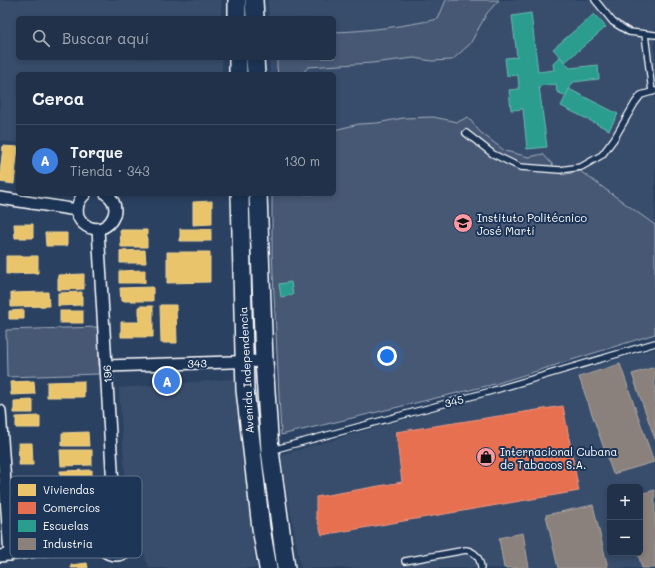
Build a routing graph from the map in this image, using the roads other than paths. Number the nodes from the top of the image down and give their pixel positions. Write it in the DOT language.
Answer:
graph roads {
  1 [pos="237,0"];
  2 [pos="254,0"];
  3 [pos="595,0"];
  4 [pos="237,16"];
  5 [pos="255,16"];
  6 [pos="645,34"];
  7 [pos="655,35"];
  8 [pos="238,60"];
  9 [pos="255,60"];
  10 [pos="238,72"];
  11 [pos="256,72"];
  12 [pos="654,91"];
  13 [pos="466,133"];
  14 [pos="83,196"];
  15 [pos="108,196"];
  16 [pos="240,196"];
  17 [pos="258,196"];
  18 [pos="0,198"];
  19 [pos="77,210"];
  20 [pos="98,229"];
  21 [pos="655,343"];
  22 [pos="264,361"];
  23 [pos="244,362"];
  24 [pos="107,366"];
  25 [pos="0,411"];
  26 [pos="270,451"];
  27 [pos="252,454"];
  28 [pos="113,476"];
  29 [pos="5,556"];
  30 [pos="404,561"];
  31 [pos="268,568"];
  32 [pos="286,568"];
  33 [pos="481,568"];
  1 -- 4 [label="main road"];
  2 -- 5 [label="main road"];
  3 -- 6 [label="lane"];
  6 -- 7 [label="lane"];
  6 -- 12 [label="lane"];
  8 -- 10 [label="main road"];
  9 -- 11 [label="main road"];
  12 -- 13 [label="lane"];
  14 -- 19 [label="street"];
  15 -- 20 [label="street"];
  16 -- 23 [label="main road, Avenida Independencia"];
  17 -- 22 [label="main road, Avenida Independencia"];
  18 -- 19 [label="street"];
  19 -- 20 [label="street"];
  20 -- 24 [label="street, 196"];
  21 -- 26 [label="lane, 345"];
  22 -- 23 [label="street, 343"];
  22 -- 26 [label="main road, Avenida Independencia"];
  23 -- 24 [label="street, 343"];
  23 -- 27 [label="main road, Avenida Independencia"];
  24 -- 28 [label="street, 196"];
  25 -- 29 [label="street"];
  26 -- 27 [label="street, 345"];
  26 -- 32 [label="main road, Avenida Independencia"];
  27 -- 31 [label="main road, Avenida Independencia"];
  30 -- 33 [label="lane"];
}
